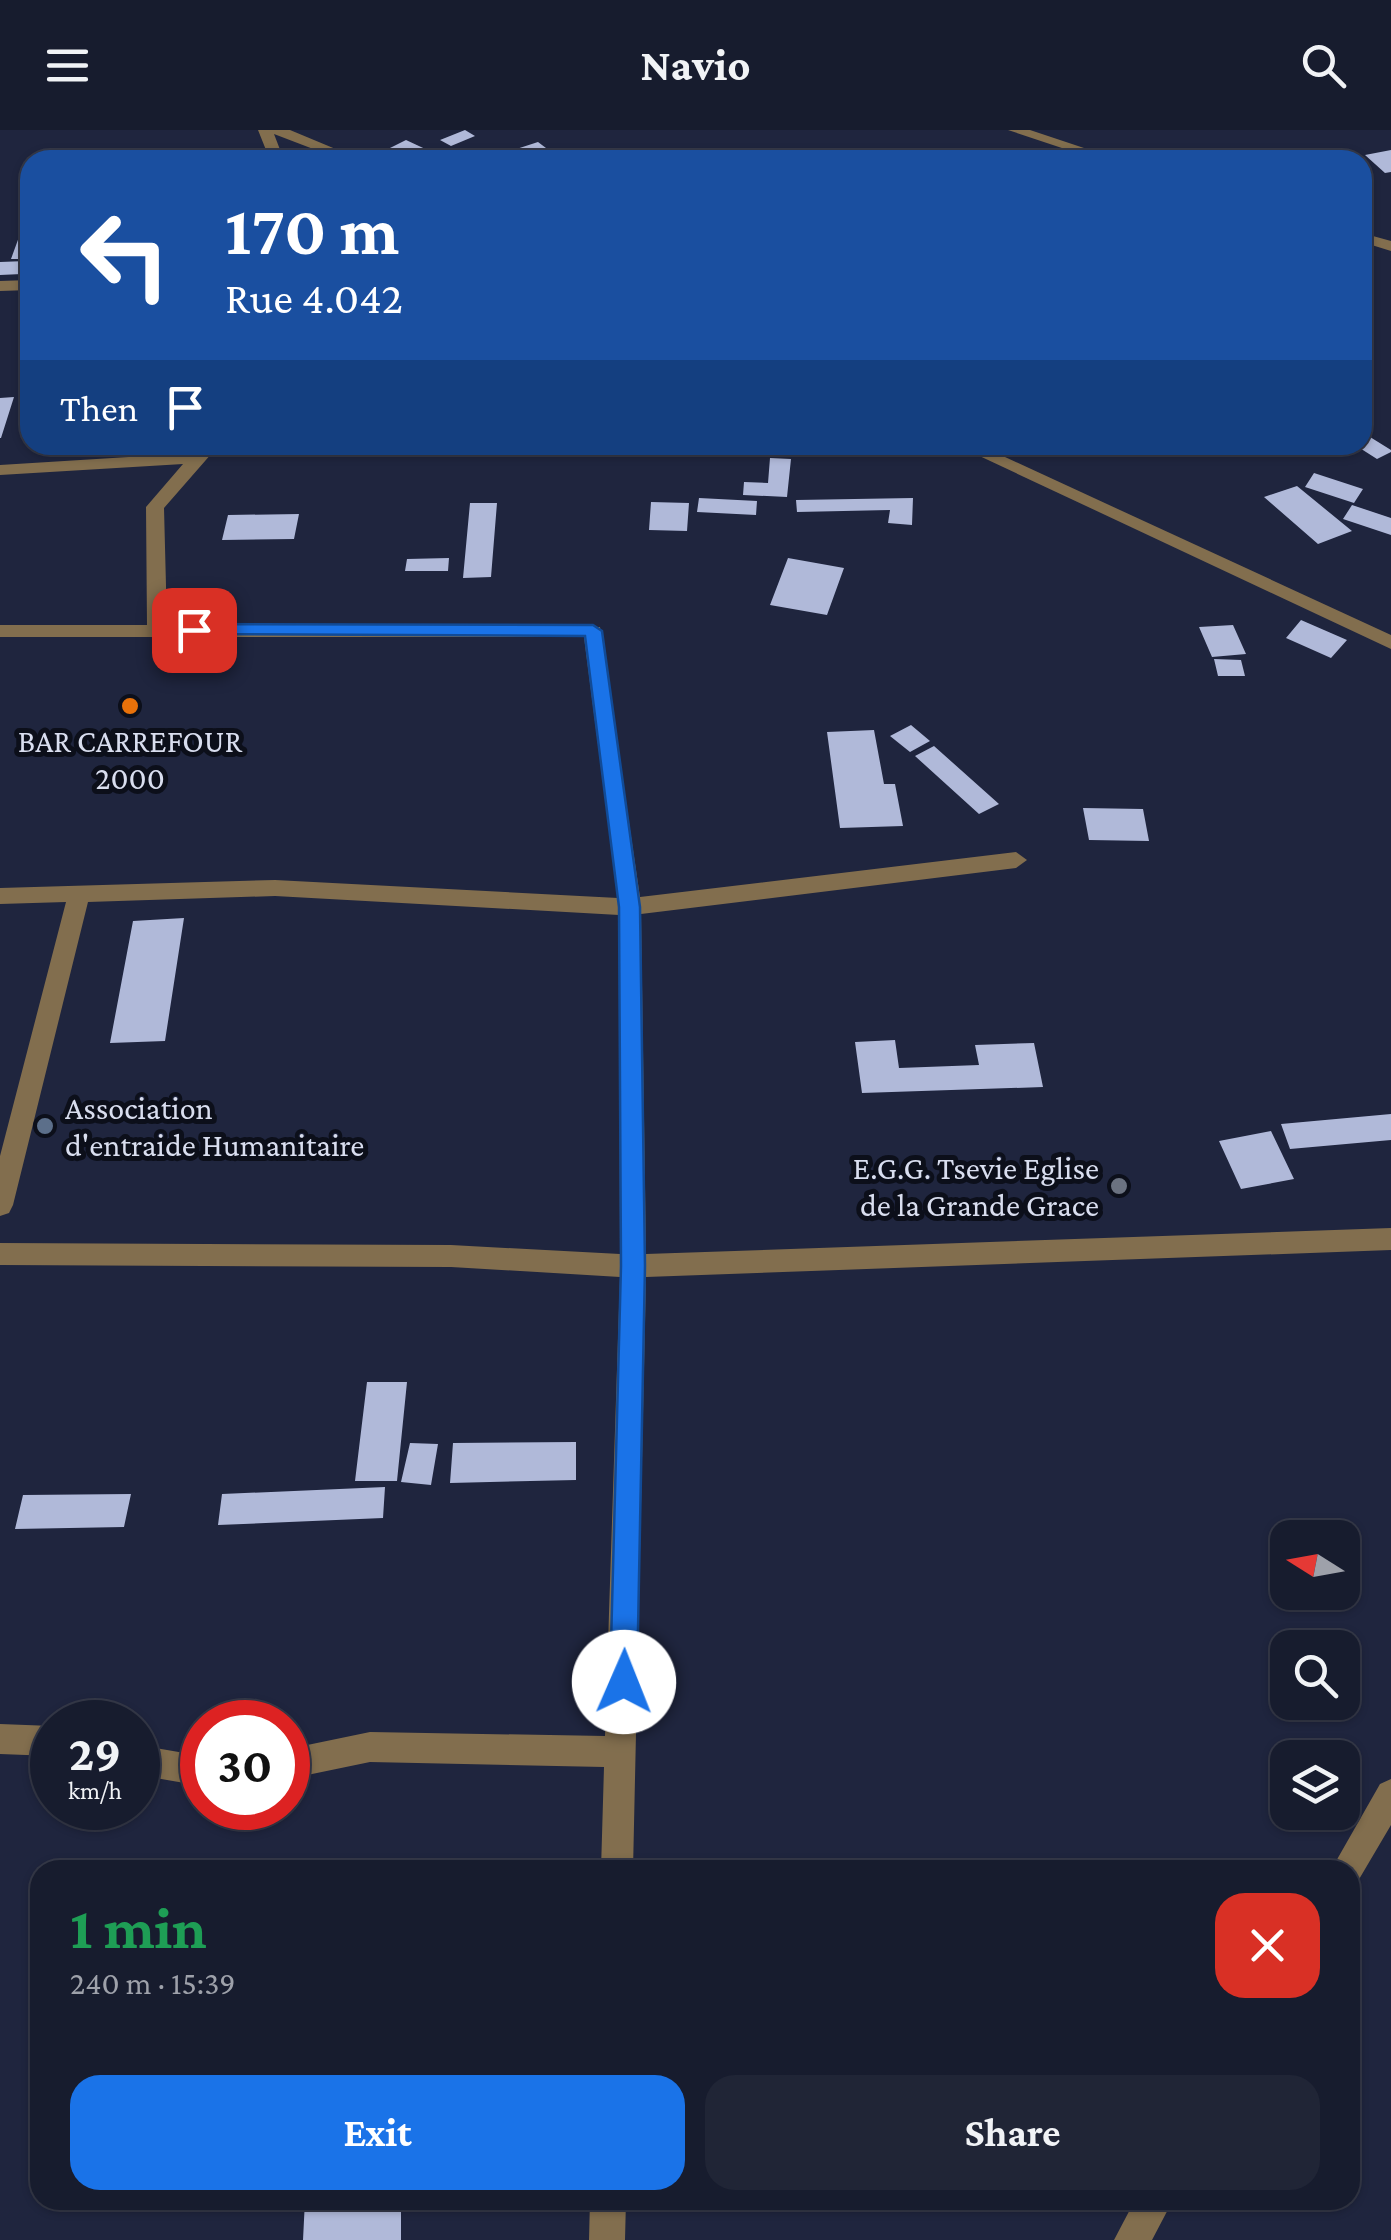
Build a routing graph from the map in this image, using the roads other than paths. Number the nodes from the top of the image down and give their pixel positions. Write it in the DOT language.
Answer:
graph roads {
  1 [pos="277,130"];
  2 [pos="1018,130"];
  3 [pos="329,150"];
  4 [pos="1081,150"];
  5 [pos="161,455"];
  6 [pos="201,455"];
  7 [pos="987,455"];
  8 [pos="0,470"];
  9 [pos="0,630"];
  10 [pos="157,630"];
  11 [pos="1391,643"];
  12 [pos="1016,860"];
  13 [pos="80,894"];
  14 [pos="0,896"];
  15 [pos="630,907"];
  16 [pos="0,1205"];
  17 [pos="1391,1239"];
  18 [pos="0,1254"];
  19 [pos="633,1266"];
  20 [pos="0,1740"];
  21 [pos="30,1741"];
  22 [pos="620,1752"];
  23 [pos="310,1759"];
  24 [pos="1391,1795"];
  25 [pos="617,1860"];
  26 [pos="1353,1860"];
  27 [pos="608,2210"];
  28 [pos="1150,2210"];
  29 [pos="608,2240"];
  30 [pos="1132,2240"];
  1 -- 3 [label="street"];
  2 -- 4 [label="street"];
  5 -- 8 [label="street"];
  6 -- 10 [label="street"];
  7 -- 11 [label="street"];
  9 -- 10 [label="street"];
  10 -- 15 [label="street"];
  12 -- 15 [label="street"];
  13 -- 14 [label="street"];
  13 -- 15 [label="street"];
  13 -- 16 [label="street"];
  15 -- 19 [label="street"];
  17 -- 19 [label="street"];
  18 -- 19 [label="street"];
  19 -- 22 [label="street"];
  20 -- 21 [label="street"];
  22 -- 23 [label="street"];
  22 -- 25 [label="street"];
  24 -- 26 [label="street"];
  27 -- 29 [label="street"];
  28 -- 30 [label="street"];
}
